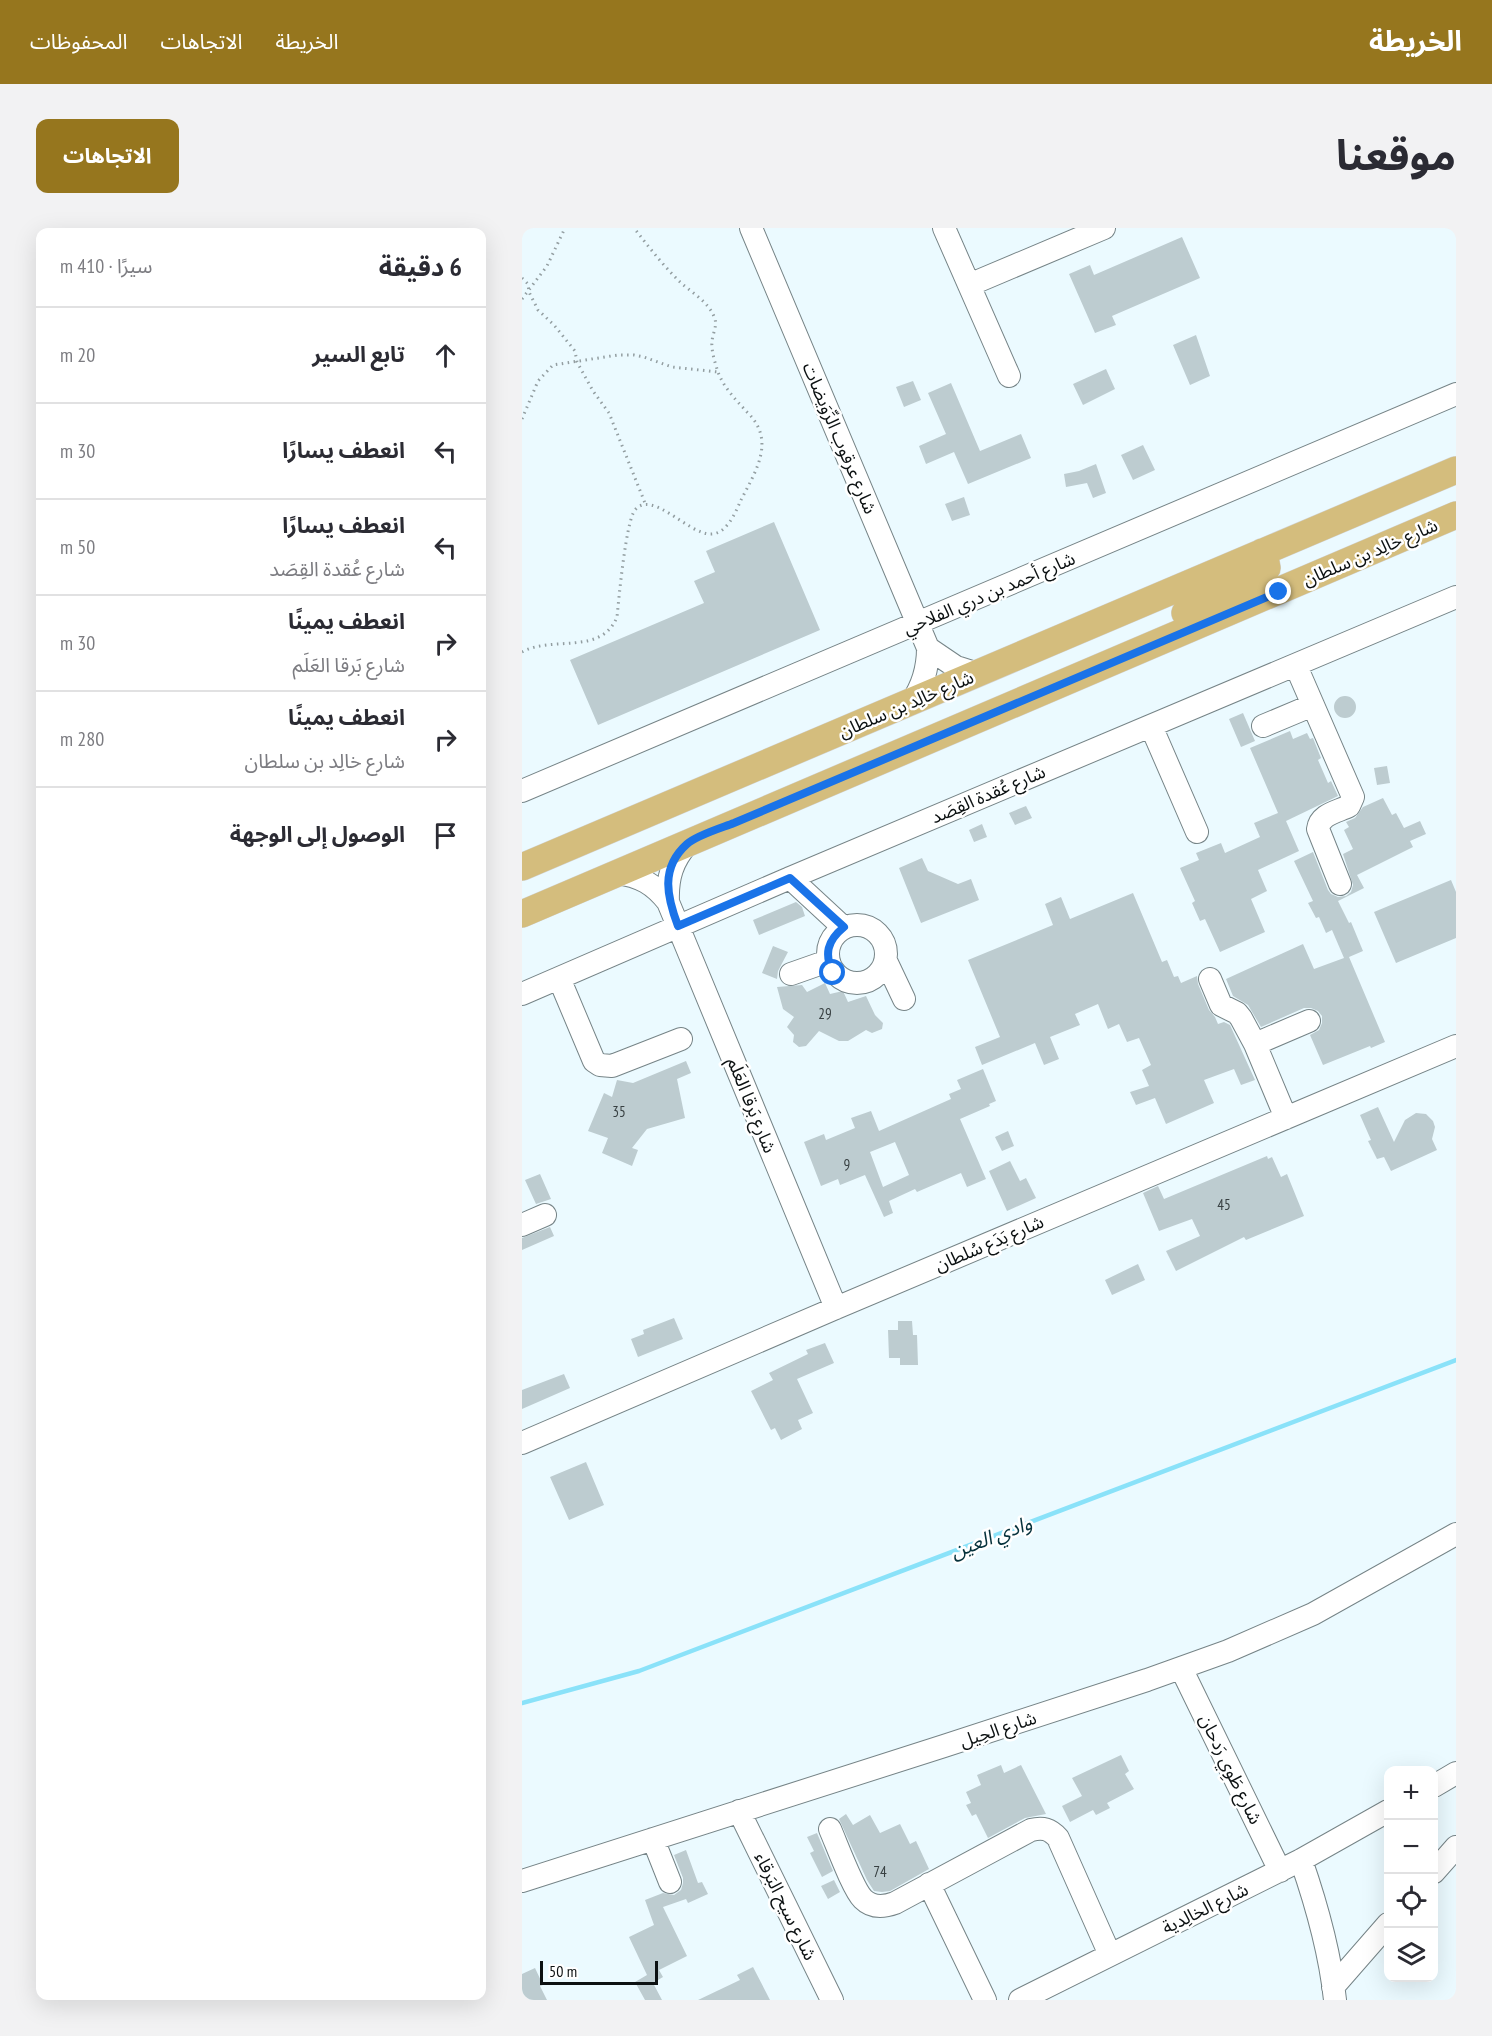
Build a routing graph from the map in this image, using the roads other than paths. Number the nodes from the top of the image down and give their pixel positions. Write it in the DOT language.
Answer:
graph roads {
  1 [pos="751,228"];
  2 [pos="944,228"];
  3 [pos="1104,228"];
  4 [pos="969,285"];
  5 [pos="1008,376"];
  6 [pos="1456,394"];
  7 [pos="1456,470"];
  8 [pos="1456,515"];
  9 [pos="1262,552"];
  10 [pos="1456,597"];
  11 [pos="918,623"];
  12 [pos="928,648"];
  13 [pos="1296,666"];
  14 [pos="978,674"];
  15 [pos="1049,689"];
  16 [pos="911,703"];
  17 [pos="1313,705"];
  18 [pos="1150,726"];
  19 [pos="1263,726"];
  20 [pos="522,791"];
  21 [pos="1197,832"];
  22 [pos="688,843"];
  23 [pos="522,867"];
  24 [pos="617,873"];
  25 [pos="790,878"];
  26 [pos="1340,884"];
  27 [pos="668,902"];
  28 [pos="522,914"];
  29 [pos="678,926"];
  30 [pos="844,927"];
  31 [pos="828,961"];
  32 [pos="886,961"];
  33 [pos="792,974"];
  34 [pos="559,978"];
  35 [pos="1210,979"];
  36 [pos="522,994"];
  37 [pos="903,999"];
  38 [pos="1309,1021"];
  39 [pos="681,1039"];
  40 [pos="1255,1044"];
  41 [pos="1456,1046"];
  42 [pos="1286,1118"];
  43 [pos="545,1215"];
  44 [pos="522,1225"];
  45 [pos="836,1308"];
  46 [pos="522,1443"];
  47 [pos="1456,1534"];
  48 [pos="1181,1668"];
  49 [pos="1456,1773"];
  50 [pos="1438,1784"];
  51 [pos="740,1811"];
  52 [pos="1384,1814"];
  53 [pos="830,1829"];
  54 [pos="653,1839"];
  55 [pos="1456,1847"];
  56 [pos="1301,1860"];
  57 [pos="1438,1867"];
  58 [pos="1280,1871"];
  59 [pos="522,1881"];
  60 [pos="670,1882"];
  61 [pos="929,1884"];
  62 [pos="1386,1928"];
  63 [pos="1110,1955"];
  64 [pos="1334,1993"];
  65 [pos="832,2000"];
  66 [pos="985,2000"];
  67 [pos="1020,2000"];
  1 -- 11 [label="street, شارع عرقوب الرِّوَيضات"];
  2 -- 4 [label="street"];
  3 -- 4 [label="street"];
  4 -- 5 [label="street"];
  6 -- 11 [label="street, شارع أحمد بن دري الفلاحي"];
  7 -- 9 [label="main road, شارع خالِد بن سلطان"];
  8 -- 15 [label="main road, شارع خالِد بن سلطان"];
  9 -- 14 [label="main road, شارع خالِد بن سلطان"];
  9 -- 15 [label="main road"];
  10 -- 13 [label="street, شارع عُقدة القِصَد"];
  11 -- 12 [label="street, شارع عرقوب الرِّوَيضات"];
  11 -- 20 [label="street, شارع أحمد بن دري الفلاحي"];
  12 -- 14 [label="street"];
  12 -- 16 [label="street"];
  13 -- 17 [label="street"];
  13 -- 18 [label="street, شارع عُقدة القِصَد"];
  14 -- 16 [label="main road, شارع خالِد بن سلطان"];
  15 -- 22 [label="main road, شارع خالِد بن سلطان"];
  16 -- 23 [label="main road, شارع خالِد بن سلطان"];
  17 -- 19 [label="street"];
  17 -- 26 [label="street"];
  18 -- 21 [label="street"];
  18 -- 25 [label="street, شارع عُقدة القِصَد"];
  22 -- 24 [label="main road, شارع خالِد بن سلطان"];
  22 -- 27 [label="street, شارع بَرقا العَلَم"];
  24 -- 27 [label="street, شارع بَرقا العَلَم"];
  24 -- 28 [label="main road, شارع خالِد بن سلطان"];
  25 -- 29 [label="street, شارع عُقدة القِصَد"];
  25 -- 30 [label="street"];
  27 -- 29 [label="street, شارع بَرقا العَلَم"];
  29 -- 34 [label="street, شارع عُقدة القِصَد"];
  29 -- 45 [label="street, شارع بَرقا العَلَم"];
  30 -- 31 [label="street"];
  30 -- 32 [label="street"];
  31 -- 32 [label="street"];
  31 -- 33 [label="street"];
  32 -- 37 [label="street"];
  34 -- 36 [label="street, شارع عُقدة القِصَد"];
  34 -- 39 [label="street"];
  35 -- 40 [label="street"];
  38 -- 40 [label="street"];
  40 -- 42 [label="street"];
  41 -- 42 [label="street, شارع بَدَع سُلطان"];
  42 -- 45 [label="street, شارع بَدَع سُلطان"];
  43 -- 44 [label="street"];
  45 -- 46 [label="street, شارع بَدَع سُلطان"];
  47 -- 48 [label="street, شارع الحِيل"];
  48 -- 51 [label="street, شارع الحِيل"];
  48 -- 58 [label="street, شارع طَوِي رَدحان"];
  49 -- 50 [label="street"];
  51 -- 54 [label="street, شارع الحِيل"];
  51 -- 65 [label="street, شارع سيح البَرقاء"];
  52 -- 56 [label="street, شارع الخالِدية"];
  53 -- 61 [label="street"];
  54 -- 59 [label="street, شارع الحِيل"];
  54 -- 60 [label="street"];
  55 -- 57 [label="street"];
  56 -- 58 [label="street, شارع الخالِدية"];
  56 -- 64 [label="street"];
  58 -- 63 [label="street, شارع الخالِدية"];
  61 -- 63 [label="street"];
  61 -- 66 [label="street"];
  62 -- 64 [label="street"];
  63 -- 67 [label="street, شارع الخالِدية"];
}
